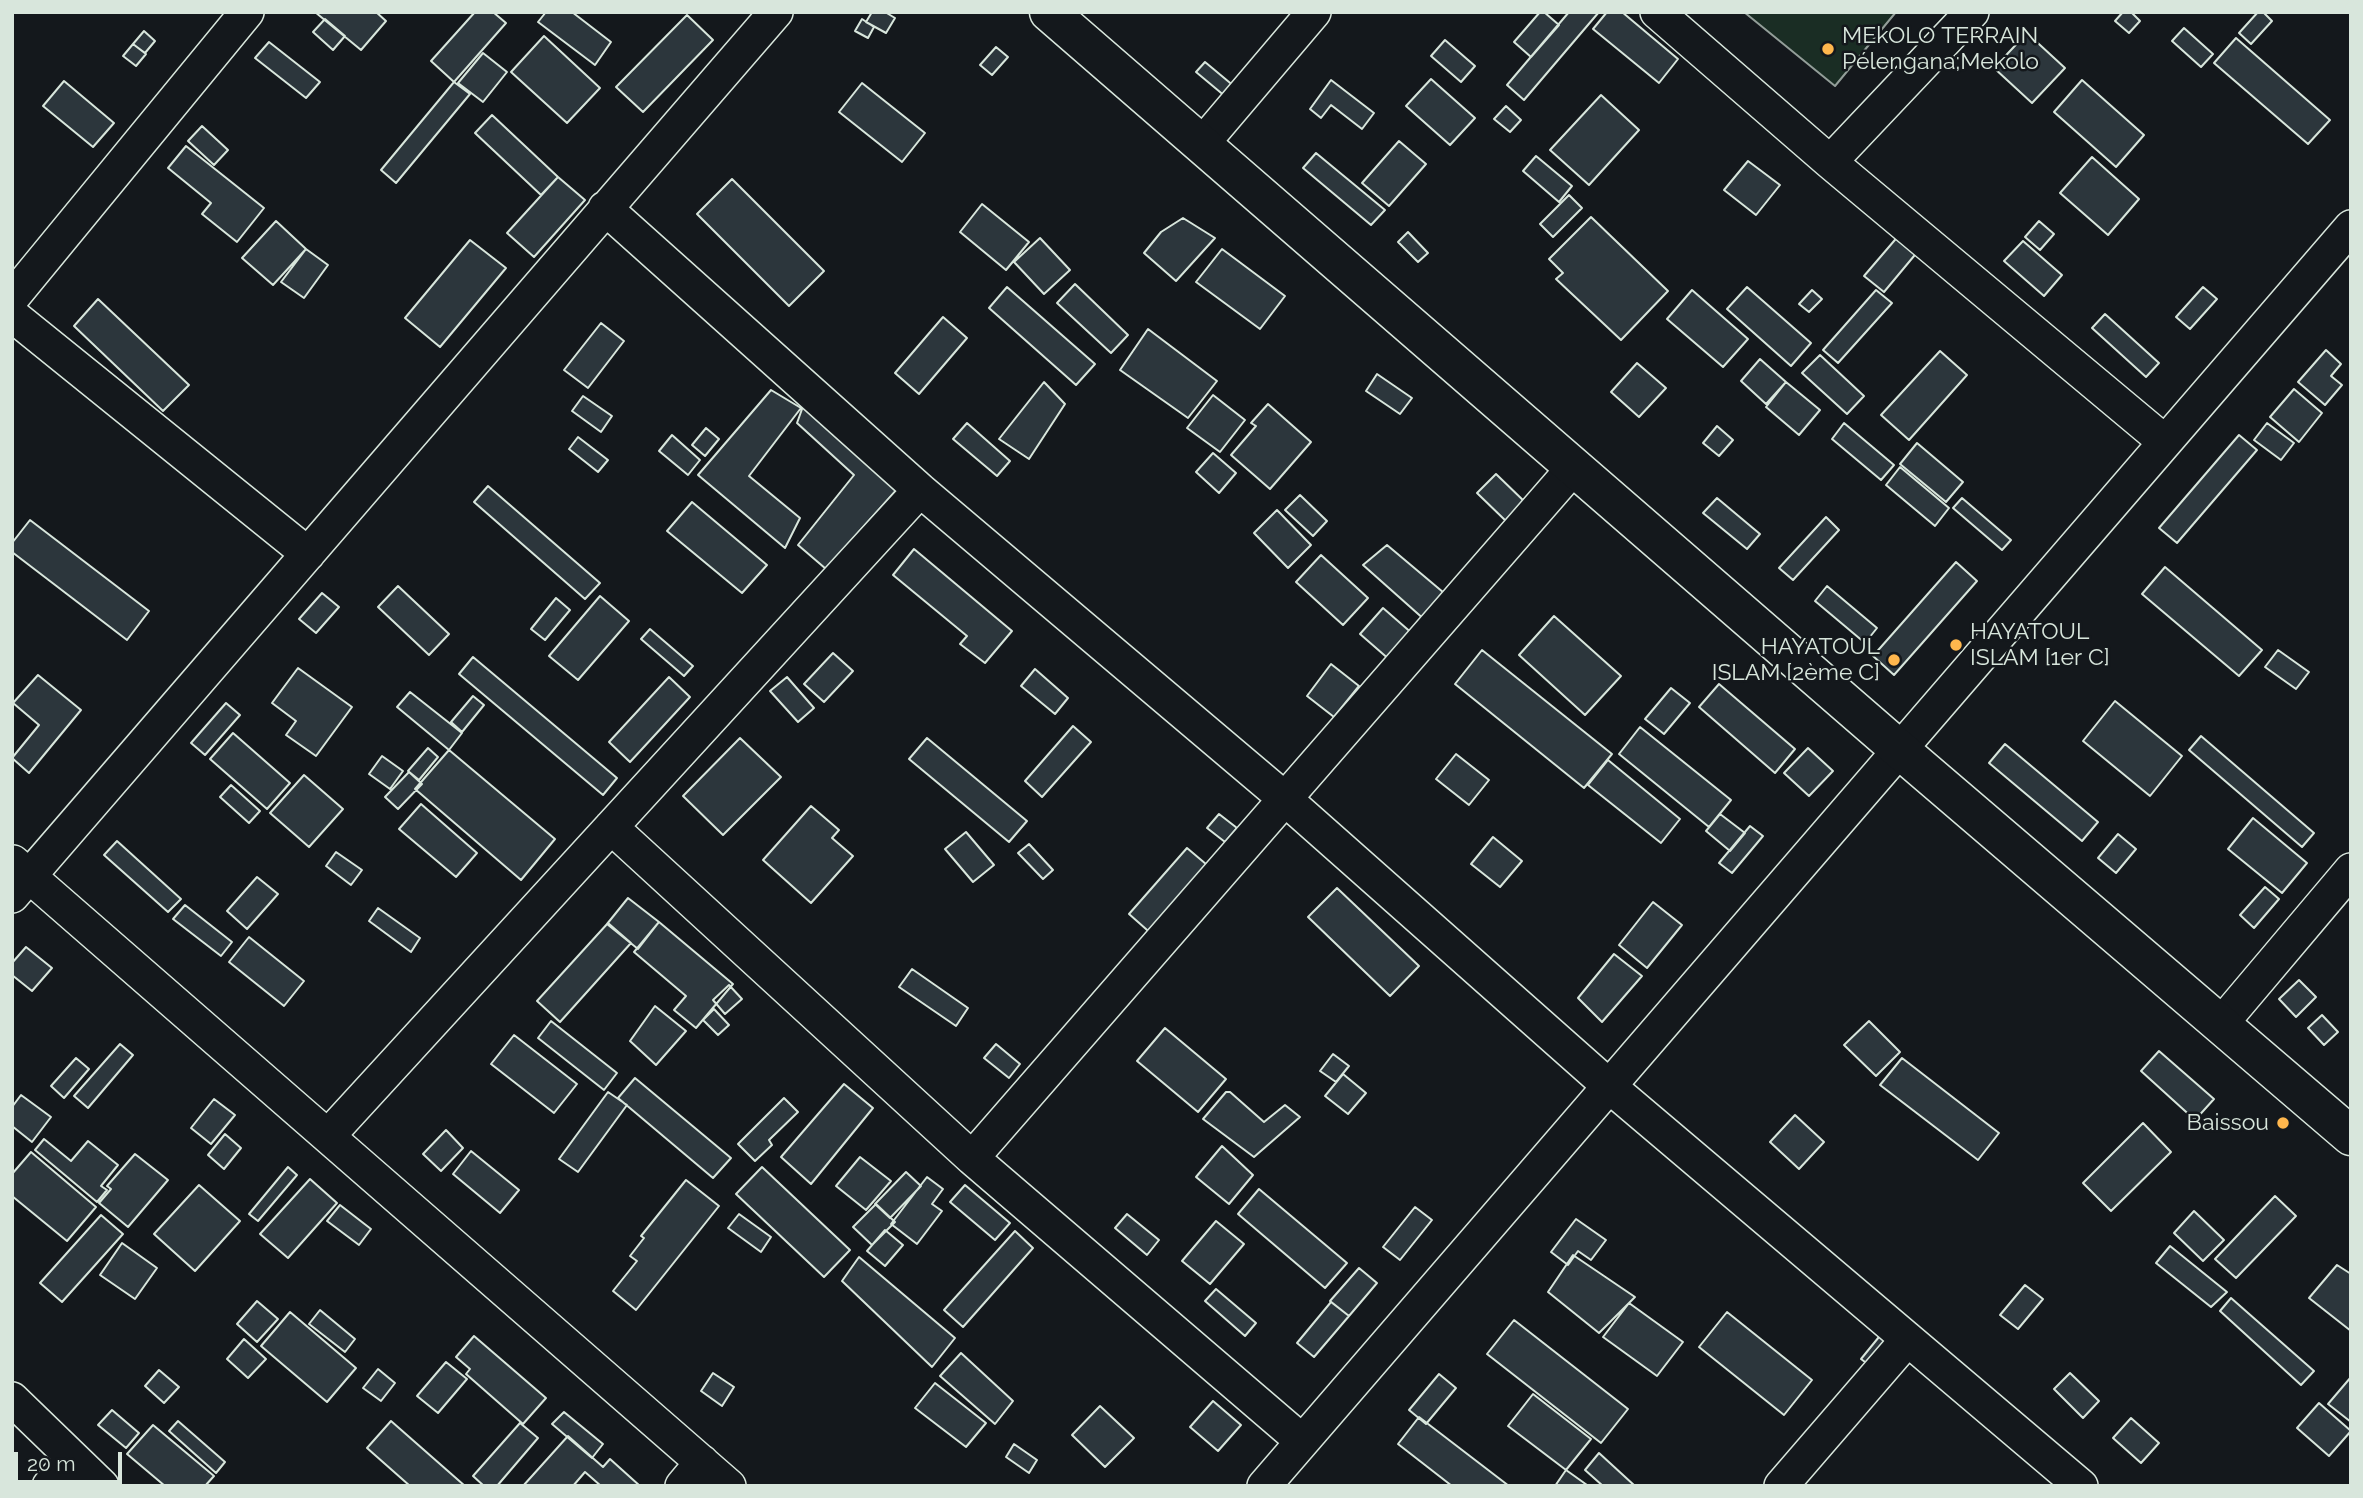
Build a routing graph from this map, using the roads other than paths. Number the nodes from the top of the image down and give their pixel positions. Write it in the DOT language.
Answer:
graph roads {
  1 [pos="247,12"];
  2 [pos="776,12"];
  3 [pos="1049,12"];
  4 [pos="1314,12"];
  5 [pos="1657,12"];
  6 [pos="1972,12"];
  7 [pos="1202,144"];
  8 [pos="1830,162"];
  9 [pos="606,208"];
  10 [pos="2351,227"];
  11 [pos="12,298"];
  12 [pos="12,315"];
  13 [pos="2165,442"];
  14 [pos="1575,466"];
  15 [pos="920,490"];
  16 [pos="308,554"];
  17 [pos="1900,750"];
  18 [pos="1284,799"];
  19 [pos="611,827"];
  20 [pos="2351,870"];
  21 [pos="18,878"];
  22 [pos="2221,1024"];
  23 [pos="1609,1086"];
  24 [pos="328,1136"];
  25 [pos="2351,1136"];
  26 [pos="972,1158"];
  27 [pos="1908,1340"];
  28 [pos="12,1399"];
  29 [pos="1303,1441"];
  30 [pos="73,1458"];
  31 [pos="692,1474"];
  32 [pos="49,1486"];
  33 [pos="102,1486"];
  34 [pos="729,1486"];
  35 [pos="1264,1486"];
  36 [pos="1781,1486"];
  37 [pos="2081,1486"];
  1 -- 11 [label="street"];
  2 -- 9 [label="street"];
  3 -- 7 [label="street"];
  4 -- 7 [label="street"];
  5 -- 8 [label="street"];
  6 -- 8 [label="street"];
  7 -- 14 [label="street"];
  8 -- 13 [label="street"];
  9 -- 15 [label="street"];
  9 -- 16 [label="street"];
  10 -- 13 [label="street"];
  12 -- 16 [label="street"];
  13 -- 17 [label="street"];
  14 -- 17 [label="street"];
  14 -- 18 [label="street"];
  15 -- 18 [label="street"];
  15 -- 19 [label="street"];
  16 -- 21 [label="street"];
  17 -- 22 [label="street"];
  17 -- 23 [label="street"];
  18 -- 23 [label="street"];
  18 -- 26 [label="street"];
  19 -- 24 [label="street"];
  19 -- 26 [label="street"];
  20 -- 22 [label="street"];
  21 -- 24 [label="street"];
  22 -- 25 [label="street"];
  23 -- 27 [label="street"];
  23 -- 29 [label="street"];
  24 -- 31 [label="street"];
  26 -- 29 [label="street"];
  27 -- 36 [label="street"];
  27 -- 37 [label="street"];
  28 -- 30 [label="street"];
  29 -- 35 [label="street"];
  30 -- 32 [label="street"];
  30 -- 33 [label="street"];
  31 -- 34 [label="street"];
}
